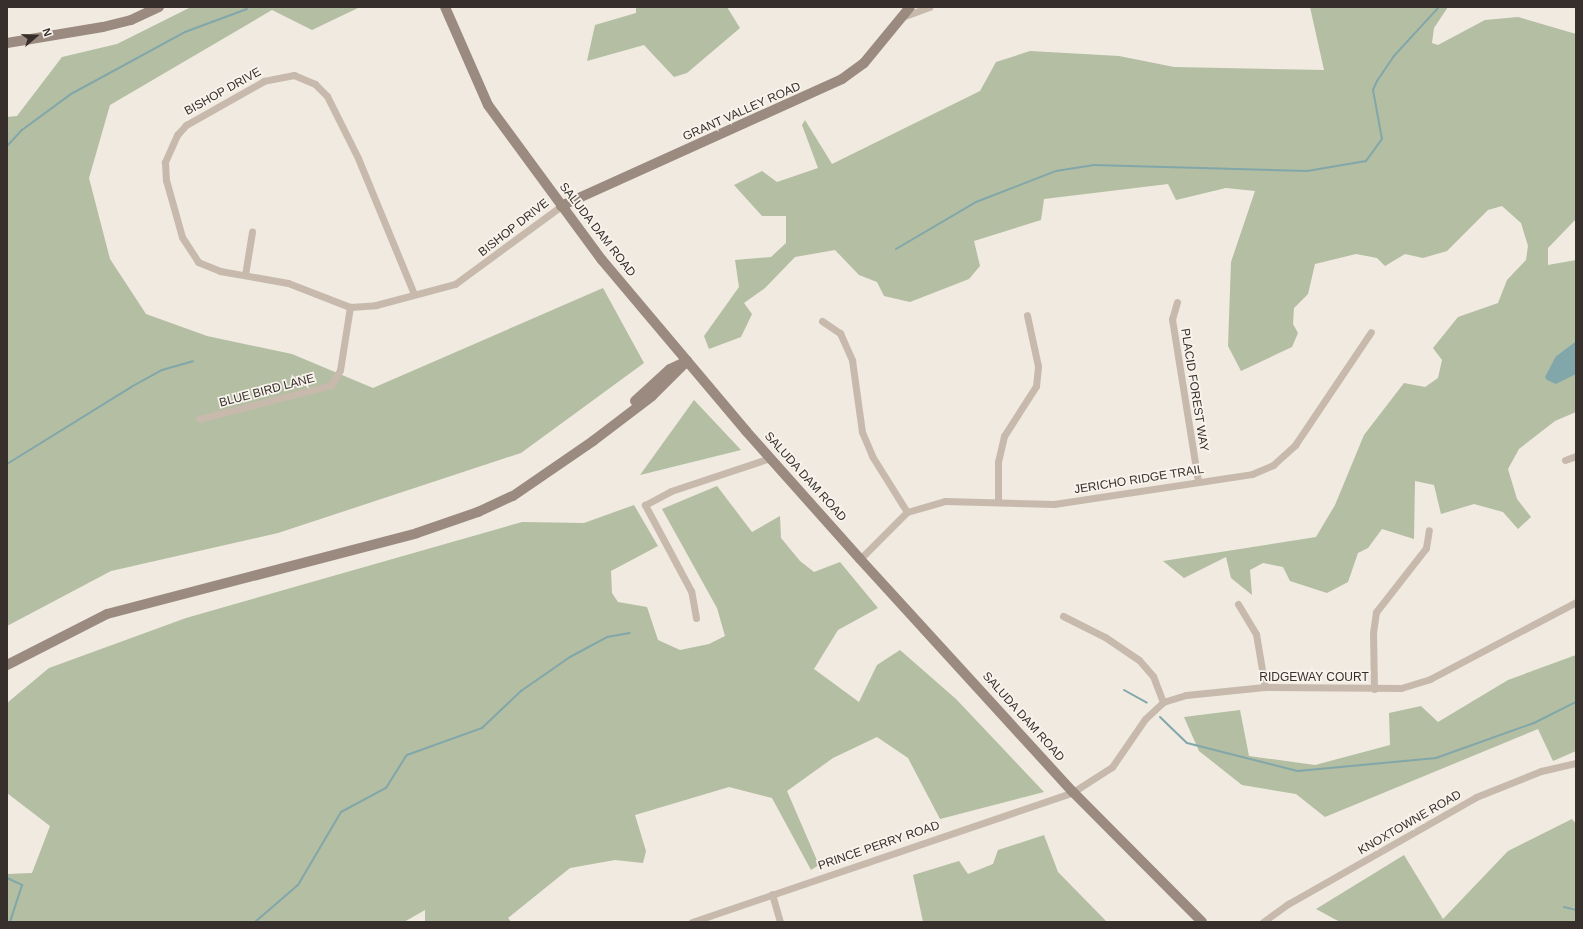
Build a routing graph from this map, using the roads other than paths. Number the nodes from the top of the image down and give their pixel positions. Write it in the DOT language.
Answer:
graph roads {
  1 [pos="159,7"];
  2 [pos="445,7"];
  3 [pos="910,7"];
  4 [pos="929,7"];
  5 [pos="902,17"];
  6 [pos="7,43"];
  7 [pos="561,206"];
  8 [pos="252,232"];
  9 [pos="245,275"];
  10 [pos="414,294"];
  11 [pos="1177,302"];
  12 [pos="350,307"];
  13 [pos="1027,314"];
  14 [pos="822,321"];
  15 [pos="1371,332"];
  16 [pos="687,361"];
  17 [pos="199,419"];
  18 [pos="1576,456"];
  19 [pos="770,458"];
  20 [pos="1565,460"];
  21 [pos="1198,482"];
  22 [pos="998,501"];
  23 [pos="907,512"];
  24 [pos="1429,530"];
  25 [pos="860,559"];
  26 [pos="1576,602"];
  27 [pos="1238,604"];
  28 [pos="1063,616"];
  29 [pos="696,618"];
  30 [pos="7,665"];
  31 [pos="1265,688"];
  32 [pos="1374,689"];
  33 [pos="1163,702"];
  34 [pos="1576,763"];
  35 [pos="1073,792"];
  36 [pos="772,894"];
  37 [pos="692,922"];
  38 [pos="780,922"];
  39 [pos="1202,922"];
  40 [pos="1263,922"];
  1 -- 6 [label="street"];
  2 -- 7 [label="street, SALUDA DAM ROAD"];
  3 -- 5 [label="street, GRANT VALLEY ROAD"];
  4 -- 5 [label="street"];
  5 -- 7 [label="street, GRANT VALLEY ROAD"];
  7 -- 10 [label="street, BISHOP DRIVE"];
  7 -- 16 [label="street, SALUDA DAM ROAD"];
  8 -- 9 [label="street"];
  9 -- 10 [label="street, BISHOP DRIVE"];
  9 -- 12 [label="street, BISHOP DRIVE"];
  10 -- 12 [label="street, BISHOP DRIVE"];
  11 -- 21 [label="street, PLACID FOREST WAY"];
  12 -- 17 [label="street, BLUE BIRD LANE"];
  13 -- 22 [label="street"];
  14 -- 23 [label="street"];
  15 -- 21 [label="street, JERICHO RIDGE TRAIL"];
  16 -- 19 [label="street, SALUDA DAM ROAD"];
  16 -- 30 [label="street"];
  18 -- 20 [label="street"];
  19 -- 25 [label="street, SALUDA DAM ROAD"];
  19 -- 29 [label="street"];
  21 -- 22 [label="street, JERICHO RIDGE TRAIL"];
  22 -- 23 [label="street, JERICHO RIDGE TRAIL"];
  23 -- 25 [label="street, JERICHO RIDGE TRAIL"];
  24 -- 32 [label="street"];
  25 -- 35 [label="street, SALUDA DAM ROAD"];
  26 -- 32 [label="street, RIDGEWAY COURT"];
  27 -- 31 [label="street"];
  28 -- 33 [label="street"];
  31 -- 32 [label="street, RIDGEWAY COURT"];
  31 -- 33 [label="street, RIDGEWAY COURT"];
  33 -- 35 [label="street, RIDGEWAY COURT"];
  34 -- 40 [label="street, KNOXTOWNE ROAD"];
  35 -- 36 [label="street, PRINCE PERRY ROAD"];
  35 -- 39 [label="street, SALUDA DAM ROAD"];
  36 -- 37 [label="street, PRINCE PERRY ROAD"];
  36 -- 38 [label="street"];
}
